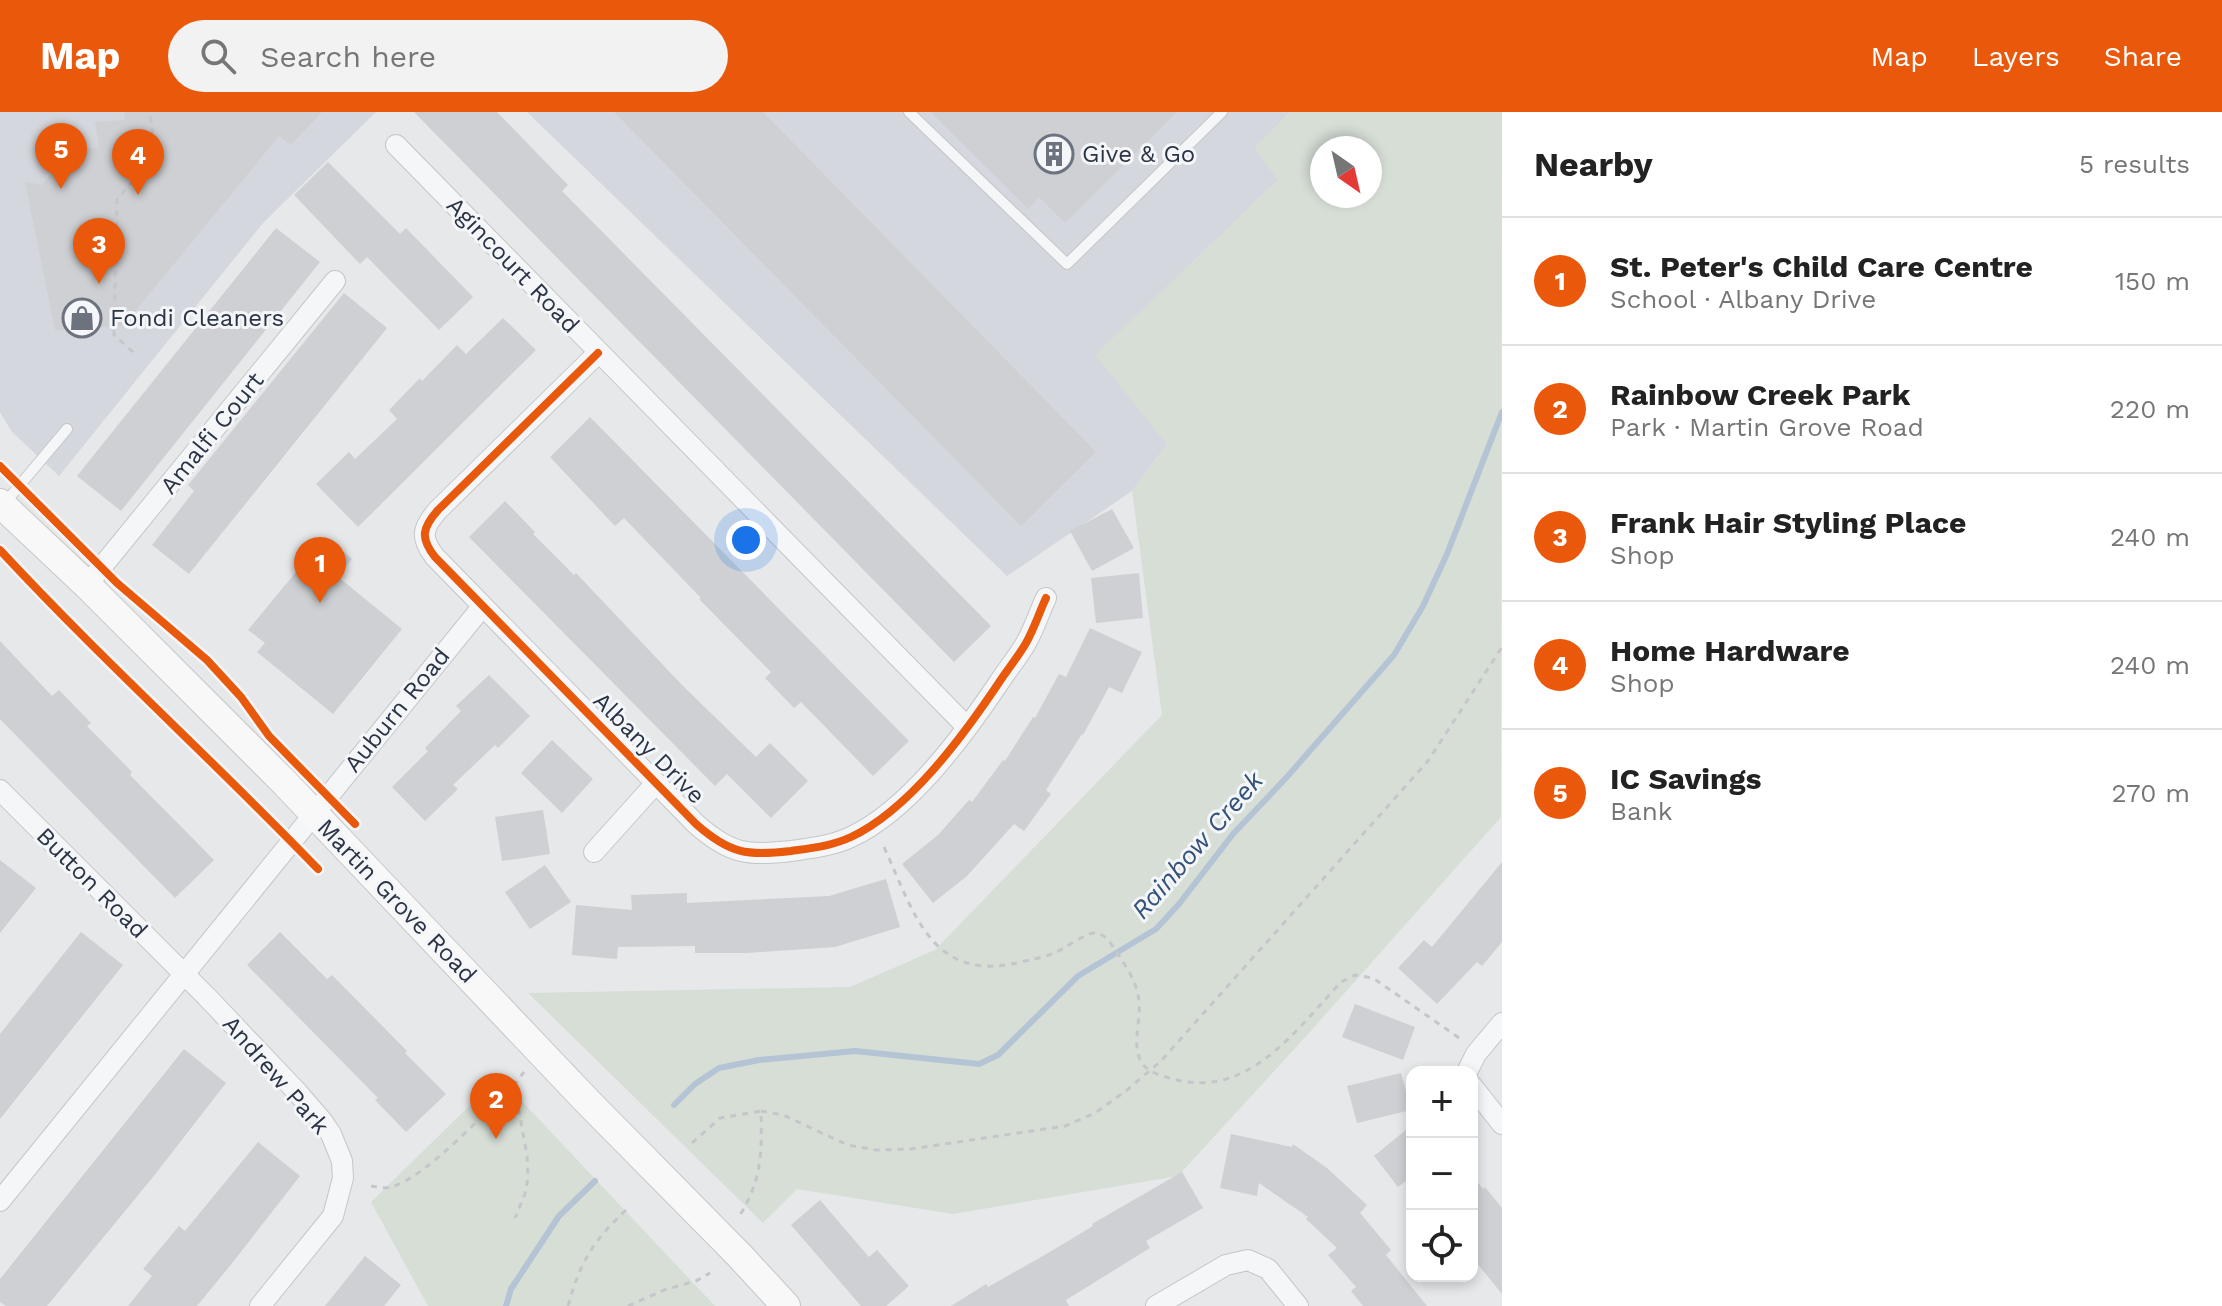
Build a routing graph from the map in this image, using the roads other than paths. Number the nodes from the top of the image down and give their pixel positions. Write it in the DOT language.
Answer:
graph roads {
  1 [pos="909,112"];
  2 [pos="1222,112"];
  3 [pos="396,145"];
  4 [pos="335,281"];
  5 [pos="598,353"];
  6 [pos="67,429"];
  7 [pos="1,504"];
  8 [pos="87,585"];
  9 [pos="1046,598"];
  10 [pos="482,607"];
  11 [pos="967,727"];
  12 [pos="656,783"];
  13 [pos="0,790"];
  14 [pos="314,813"];
  15 [pos="594,852"];
  16 [pos="184,974"];
  17 [pos="1502,1023"];
  18 [pos="1470,1066"];
  19 [pos="1478,1094"];
  20 [pos="1502,1124"];
  21 [pos="0,1201"];
  22 [pos="260,1306"];
  23 [pos="786,1306"];
  24 [pos="1156,1306"];
  25 [pos="1298,1306"];
  1 -- 2 [label="lane"];
  3 -- 5 [label="street, Agincourt Road"];
  4 -- 8 [label="street, Amalfi Court"];
  5 -- 10 [label="street, Albany Drive"];
  5 -- 11 [label="street, Agincourt Road"];
  6 -- 7 [label="lane"];
  7 -- 8 [label="street, Martin Grove Road"];
  8 -- 14 [label="street, Martin Grove Road"];
  9 -- 11 [label="street, Albany Drive"];
  10 -- 12 [label="street, Albany Drive"];
  10 -- 14 [label="street, Auburn Road"];
  11 -- 12 [label="street, Albany Drive"];
  12 -- 15 [label="street"];
  13 -- 16 [label="street, Button Road"];
  14 -- 16 [label="street"];
  14 -- 23 [label="street, Martin Grove Road"];
  16 -- 21 [label="street"];
  16 -- 22 [label="street, Andrew Park"];
  17 -- 18 [label="street"];
  19 -- 20 [label="street"];
  24 -- 25 [label="street"];
}
